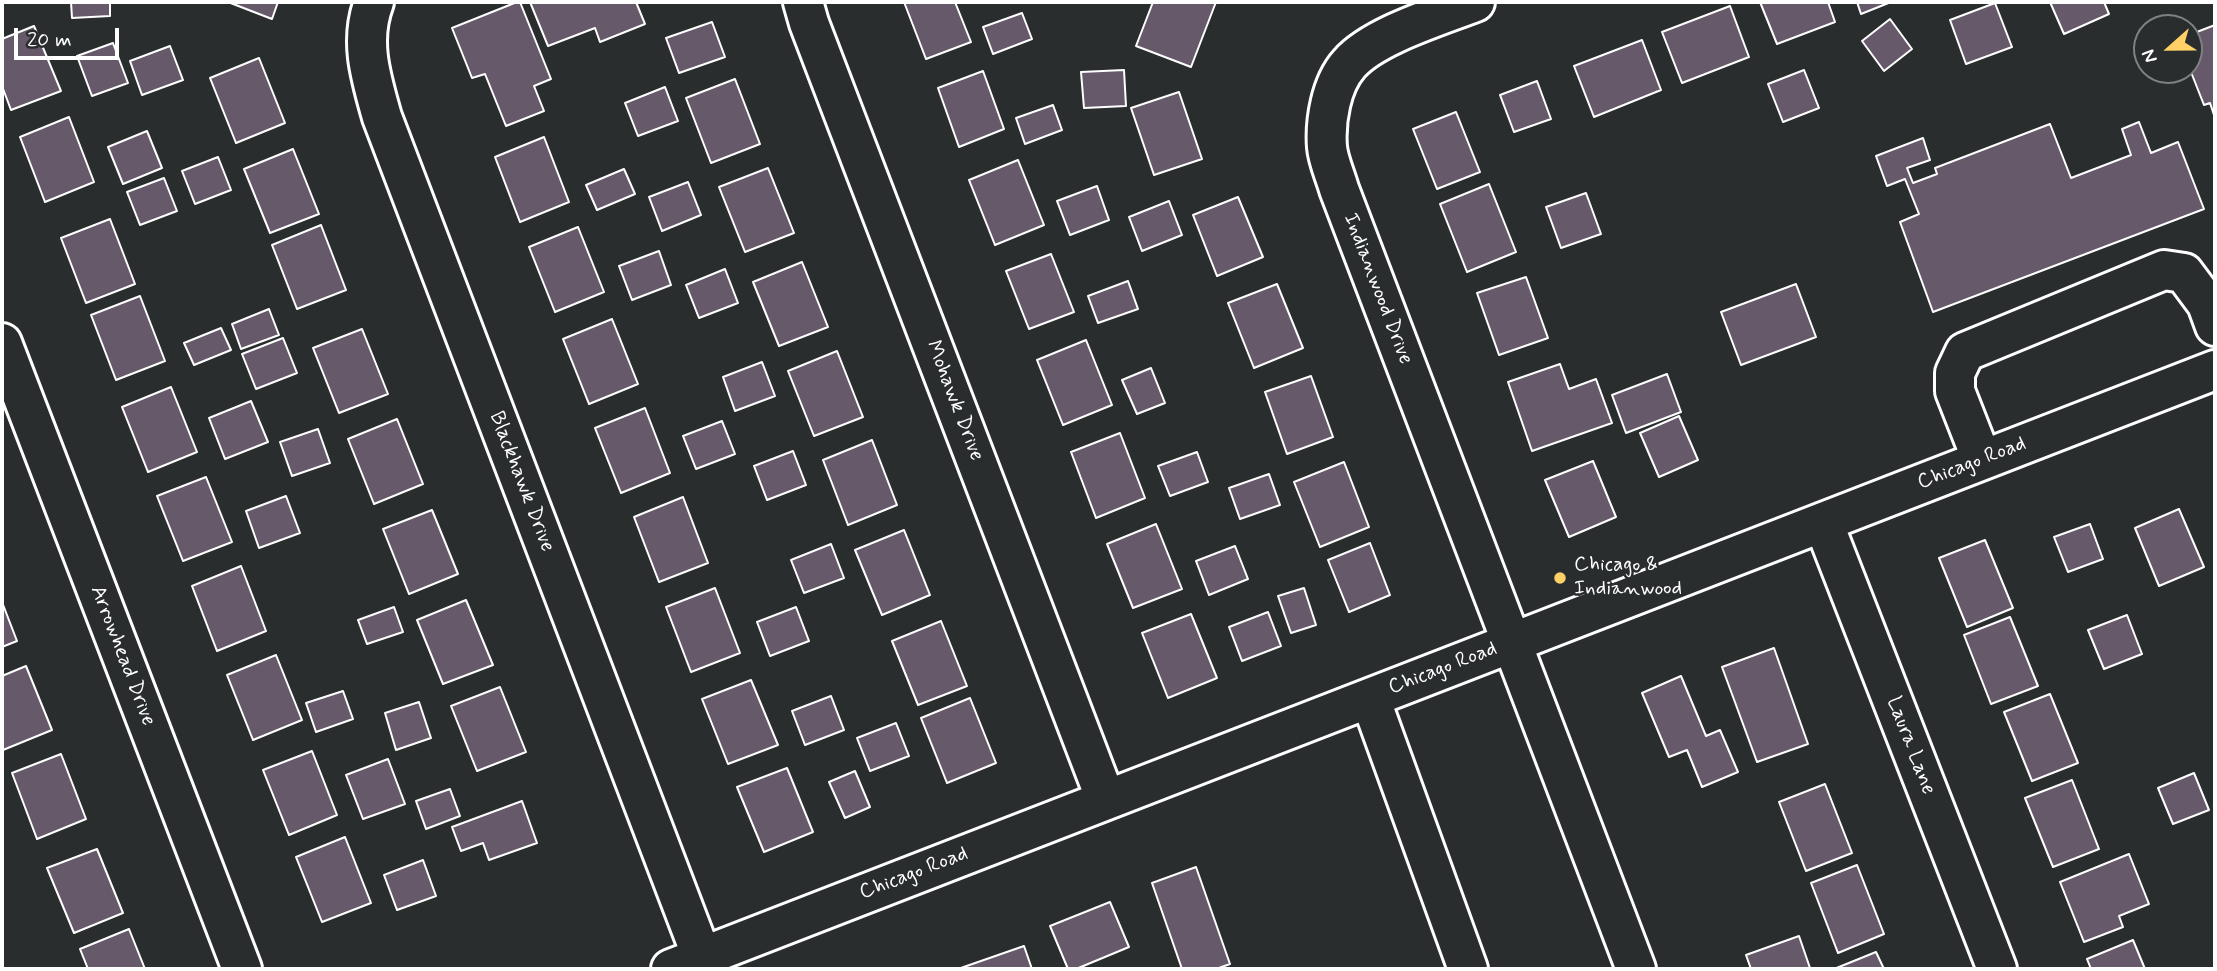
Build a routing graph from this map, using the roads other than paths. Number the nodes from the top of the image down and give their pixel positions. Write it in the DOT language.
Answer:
graph roads {
  1 [pos="374,2"];
  2 [pos="803,2"];
  3 [pos="1475,2"];
  4 [pos="2215,326"];
  5 [pos="2,343"];
  6 [pos="2215,370"];
  7 [pos="1982,460"];
  8 [pos="1823,522"];
  9 [pos="1513,642"];
  10 [pos="1370,698"];
  11 [pos="1106,800"];
  12 [pos="686,963"];
  13 [pos="242,969"];
  14 [pos="1468,969"];
  15 [pos="1636,969"];
  16 [pos="1997,969"];
  1 -- 12 [label="street, Blackhawk Drive"];
  2 -- 11 [label="street, Mohawk Drive"];
  3 -- 9 [label="street, Indianwood Drive"];
  4 -- 7 [label="street"];
  5 -- 13 [label="street, Arrowhead Drive"];
  6 -- 7 [label="street, Chicago Road"];
  7 -- 8 [label="street, Chicago Road"];
  8 -- 9 [label="street, Chicago Road"];
  8 -- 16 [label="street, Laura Lane"];
  9 -- 10 [label="street, Chicago Road"];
  9 -- 15 [label="street, Indianwood Drive"];
  10 -- 11 [label="street, Chicago Road"];
  10 -- 14 [label="street"];
  11 -- 12 [label="street, Chicago Road"];
}
